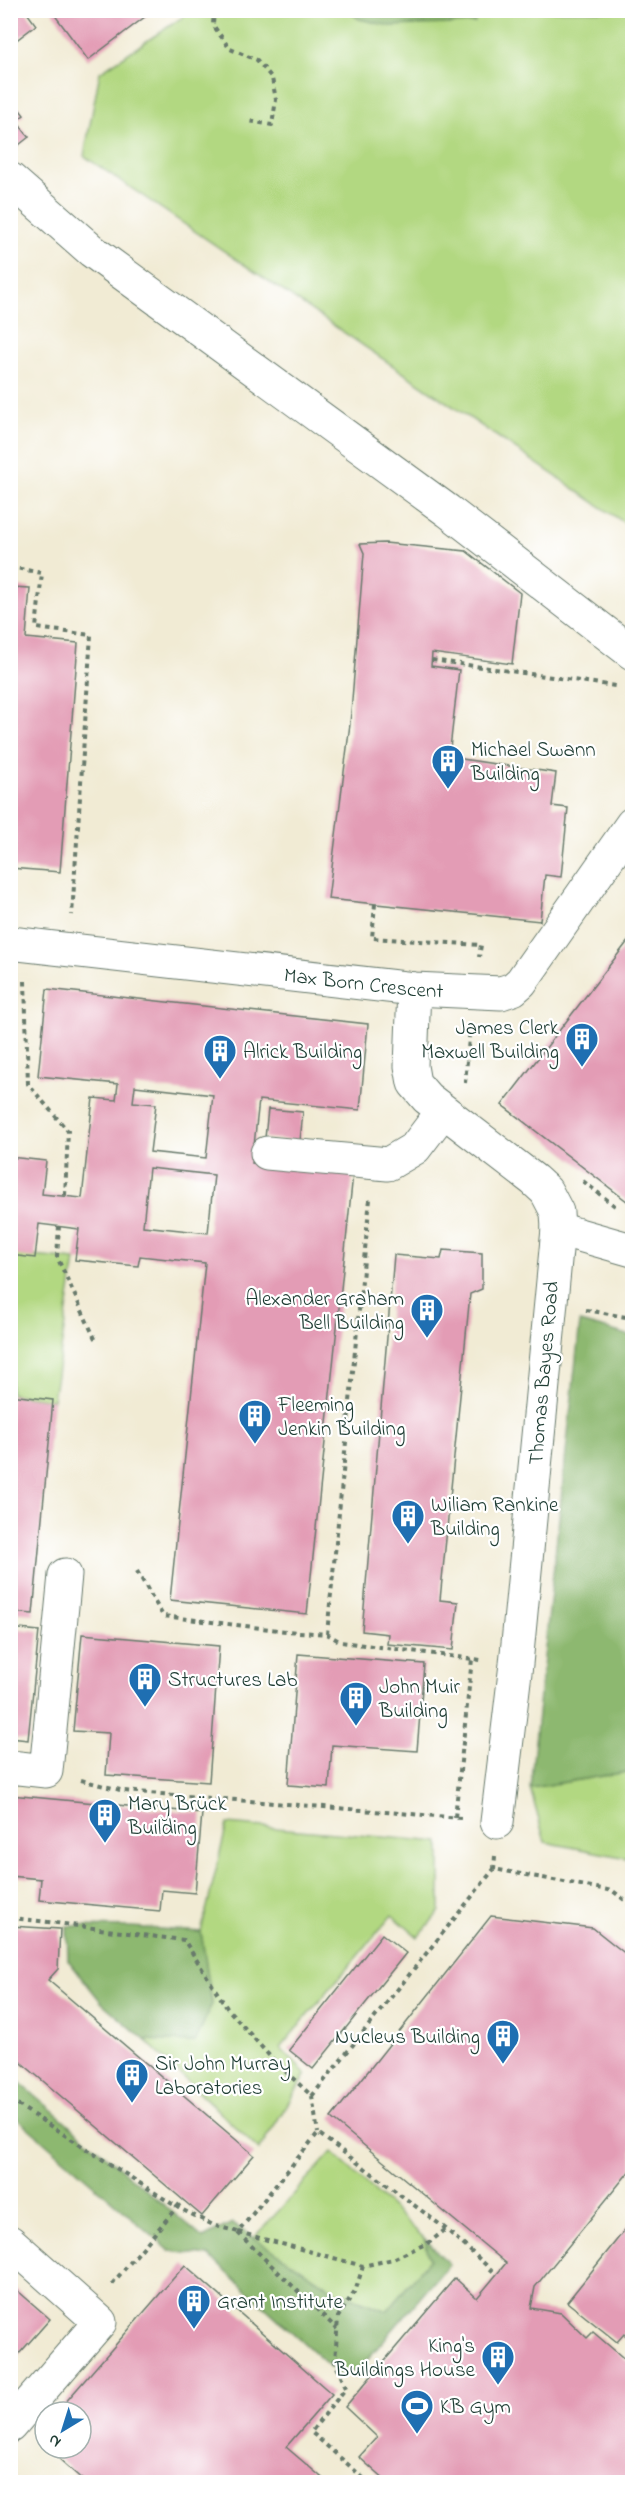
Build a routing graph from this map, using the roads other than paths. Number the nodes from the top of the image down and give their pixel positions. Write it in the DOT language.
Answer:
graph roads {
  1 [pos="10,179"];
  2 [pos="633,653"];
  3 [pos="633,824"];
  4 [pos="17,944"];
  5 [pos="414,989"];
  6 [pos="443,1111"];
  7 [pos="267,1153"];
  8 [pos="558,1229"];
  9 [pos="633,1250"];
  10 [pos="65,1575"];
  11 [pos="10,1767"];
  12 [pos="497,1822"];
  13 [pos="10,2242"];
  14 [pos="10,2426"];
  1 -- 2 [label="lane"];
  3 -- 5 [label="lane, Max Born Crescent"];
  4 -- 5 [label="lane, Max Born Crescent"];
  5 -- 6 [label="lane, Thomas Bayes Road"];
  6 -- 7 [label="lane"];
  6 -- 8 [label="lane, Thomas Bayes Road"];
  8 -- 9 [label="lane"];
  8 -- 12 [label="lane, Thomas Bayes Road"];
  10 -- 11 [label="lane"];
  13 -- 14 [label="lane"];
}
